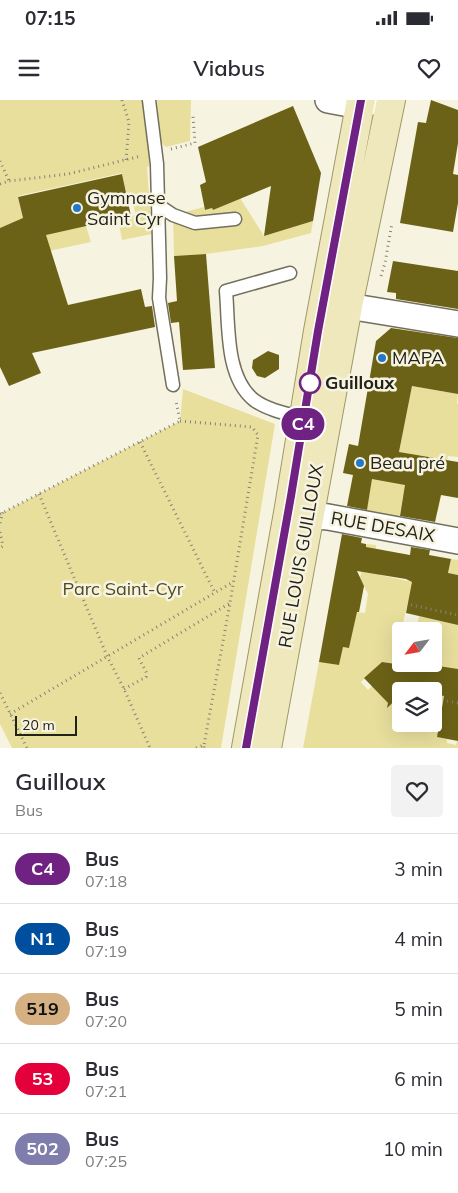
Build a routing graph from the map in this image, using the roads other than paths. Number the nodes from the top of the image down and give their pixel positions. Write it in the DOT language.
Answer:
graph roads {
  1 [pos="149,100"];
  2 [pos="328,100"];
  3 [pos="391,100"];
  4 [pos="366,102"];
  5 [pos="158,205"];
  6 [pos="235,219"];
  7 [pos="339,220"];
  8 [pos="290,272"];
  9 [pos="348,306"];
  10 [pos="458,324"];
  11 [pos="173,385"];
  12 [pos="304,418"];
  13 [pos="308,515"];
  14 [pos="458,541"];
  15 [pos="246,748"];
  16 [pos="267,748"];
  1 -- 5 [label="lane"];
  2 -- 4 [label="street"];
  3 -- 9 [label="main road, RUE LOUIS GUILLOUX"];
  4 -- 7 [label="main road, RUE LOUIS GUILLOUX"];
  5 -- 6 [label="lane"];
  5 -- 11 [label="lane"];
  7 -- 9 [label="street"];
  7 -- 12 [label="main road, RUE LOUIS GUILLOUX"];
  8 -- 12 [label="lane"];
  9 -- 10 [label="street"];
  9 -- 13 [label="main road, RUE LOUIS GUILLOUX"];
  12 -- 15 [label="main road, RUE LOUIS GUILLOUX"];
  13 -- 14 [label="street, RUE DESAIX"];
  13 -- 16 [label="main road, RUE LOUIS GUILLOUX"];
}
